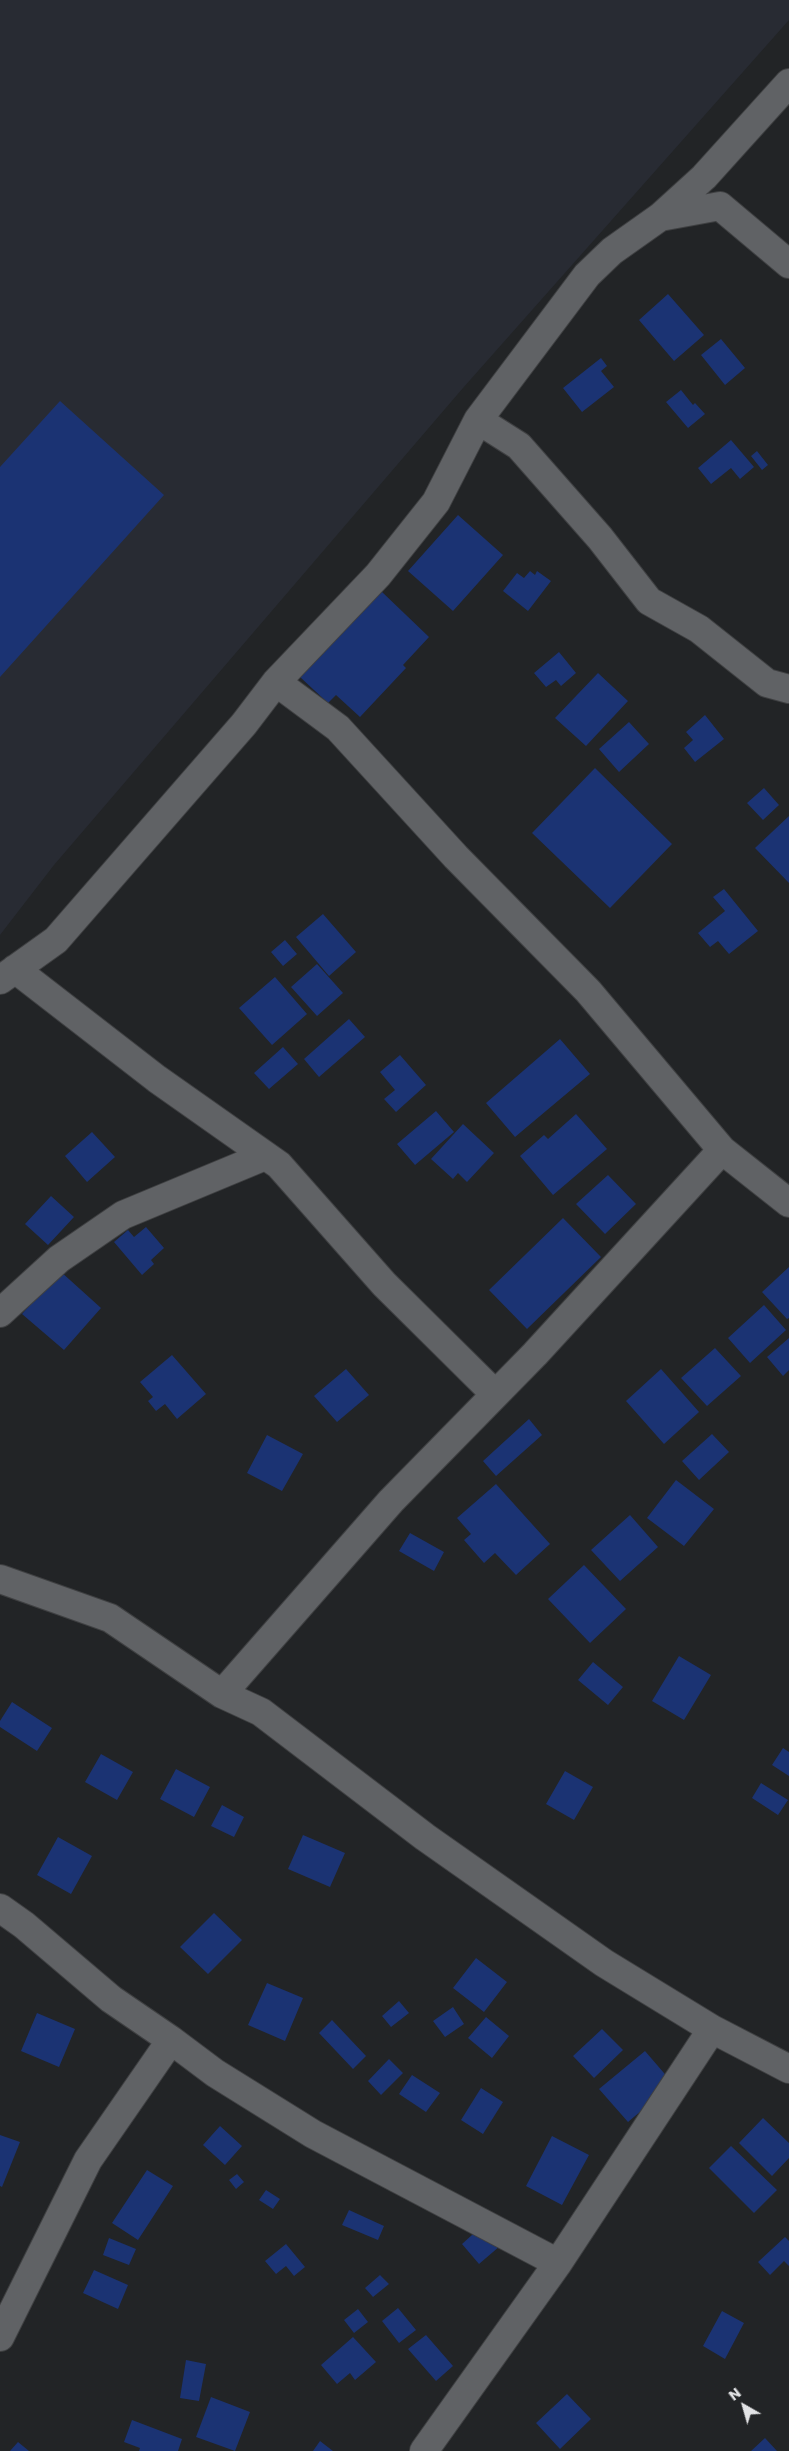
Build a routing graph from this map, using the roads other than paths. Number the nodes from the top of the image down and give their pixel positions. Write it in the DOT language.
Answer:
graph roads {
  1 [pos="789,83"];
  2 [pos="660,217"];
  3 [pos="789,264"];
  4 [pos="478,420"];
  5 [pos="276,682"];
  6 [pos="789,689"];
  7 [pos="7,975"];
  8 [pos="722,1150"];
  9 [pos="266,1156"];
  10 [pos="789,1203"];
  11 [pos="0,1313"];
  12 [pos="495,1394"];
  13 [pos="0,1579"];
  14 [pos="222,1694"];
  15 [pos="0,1908"];
  16 [pos="712,2029"];
  17 [pos="171,2040"];
  18 [pos="789,2069"];
  19 [pos="558,2263"];
  20 [pos="0,2337"];
  21 [pos="424,2451"];
  1 -- 2 [label="street"];
  2 -- 3 [label="street"];
  2 -- 4 [label="street"];
  4 -- 5 [label="street"];
  4 -- 6 [label="street"];
  5 -- 7 [label="street"];
  5 -- 8 [label="street"];
  7 -- 9 [label="street"];
  8 -- 10 [label="street"];
  8 -- 12 [label="street"];
  9 -- 11 [label="street"];
  9 -- 12 [label="street"];
  12 -- 14 [label="street"];
  13 -- 14 [label="street"];
  14 -- 16 [label="street"];
  15 -- 17 [label="street"];
  16 -- 18 [label="street"];
  16 -- 19 [label="street"];
  17 -- 19 [label="street"];
  17 -- 20 [label="street"];
  19 -- 21 [label="street"];
}
